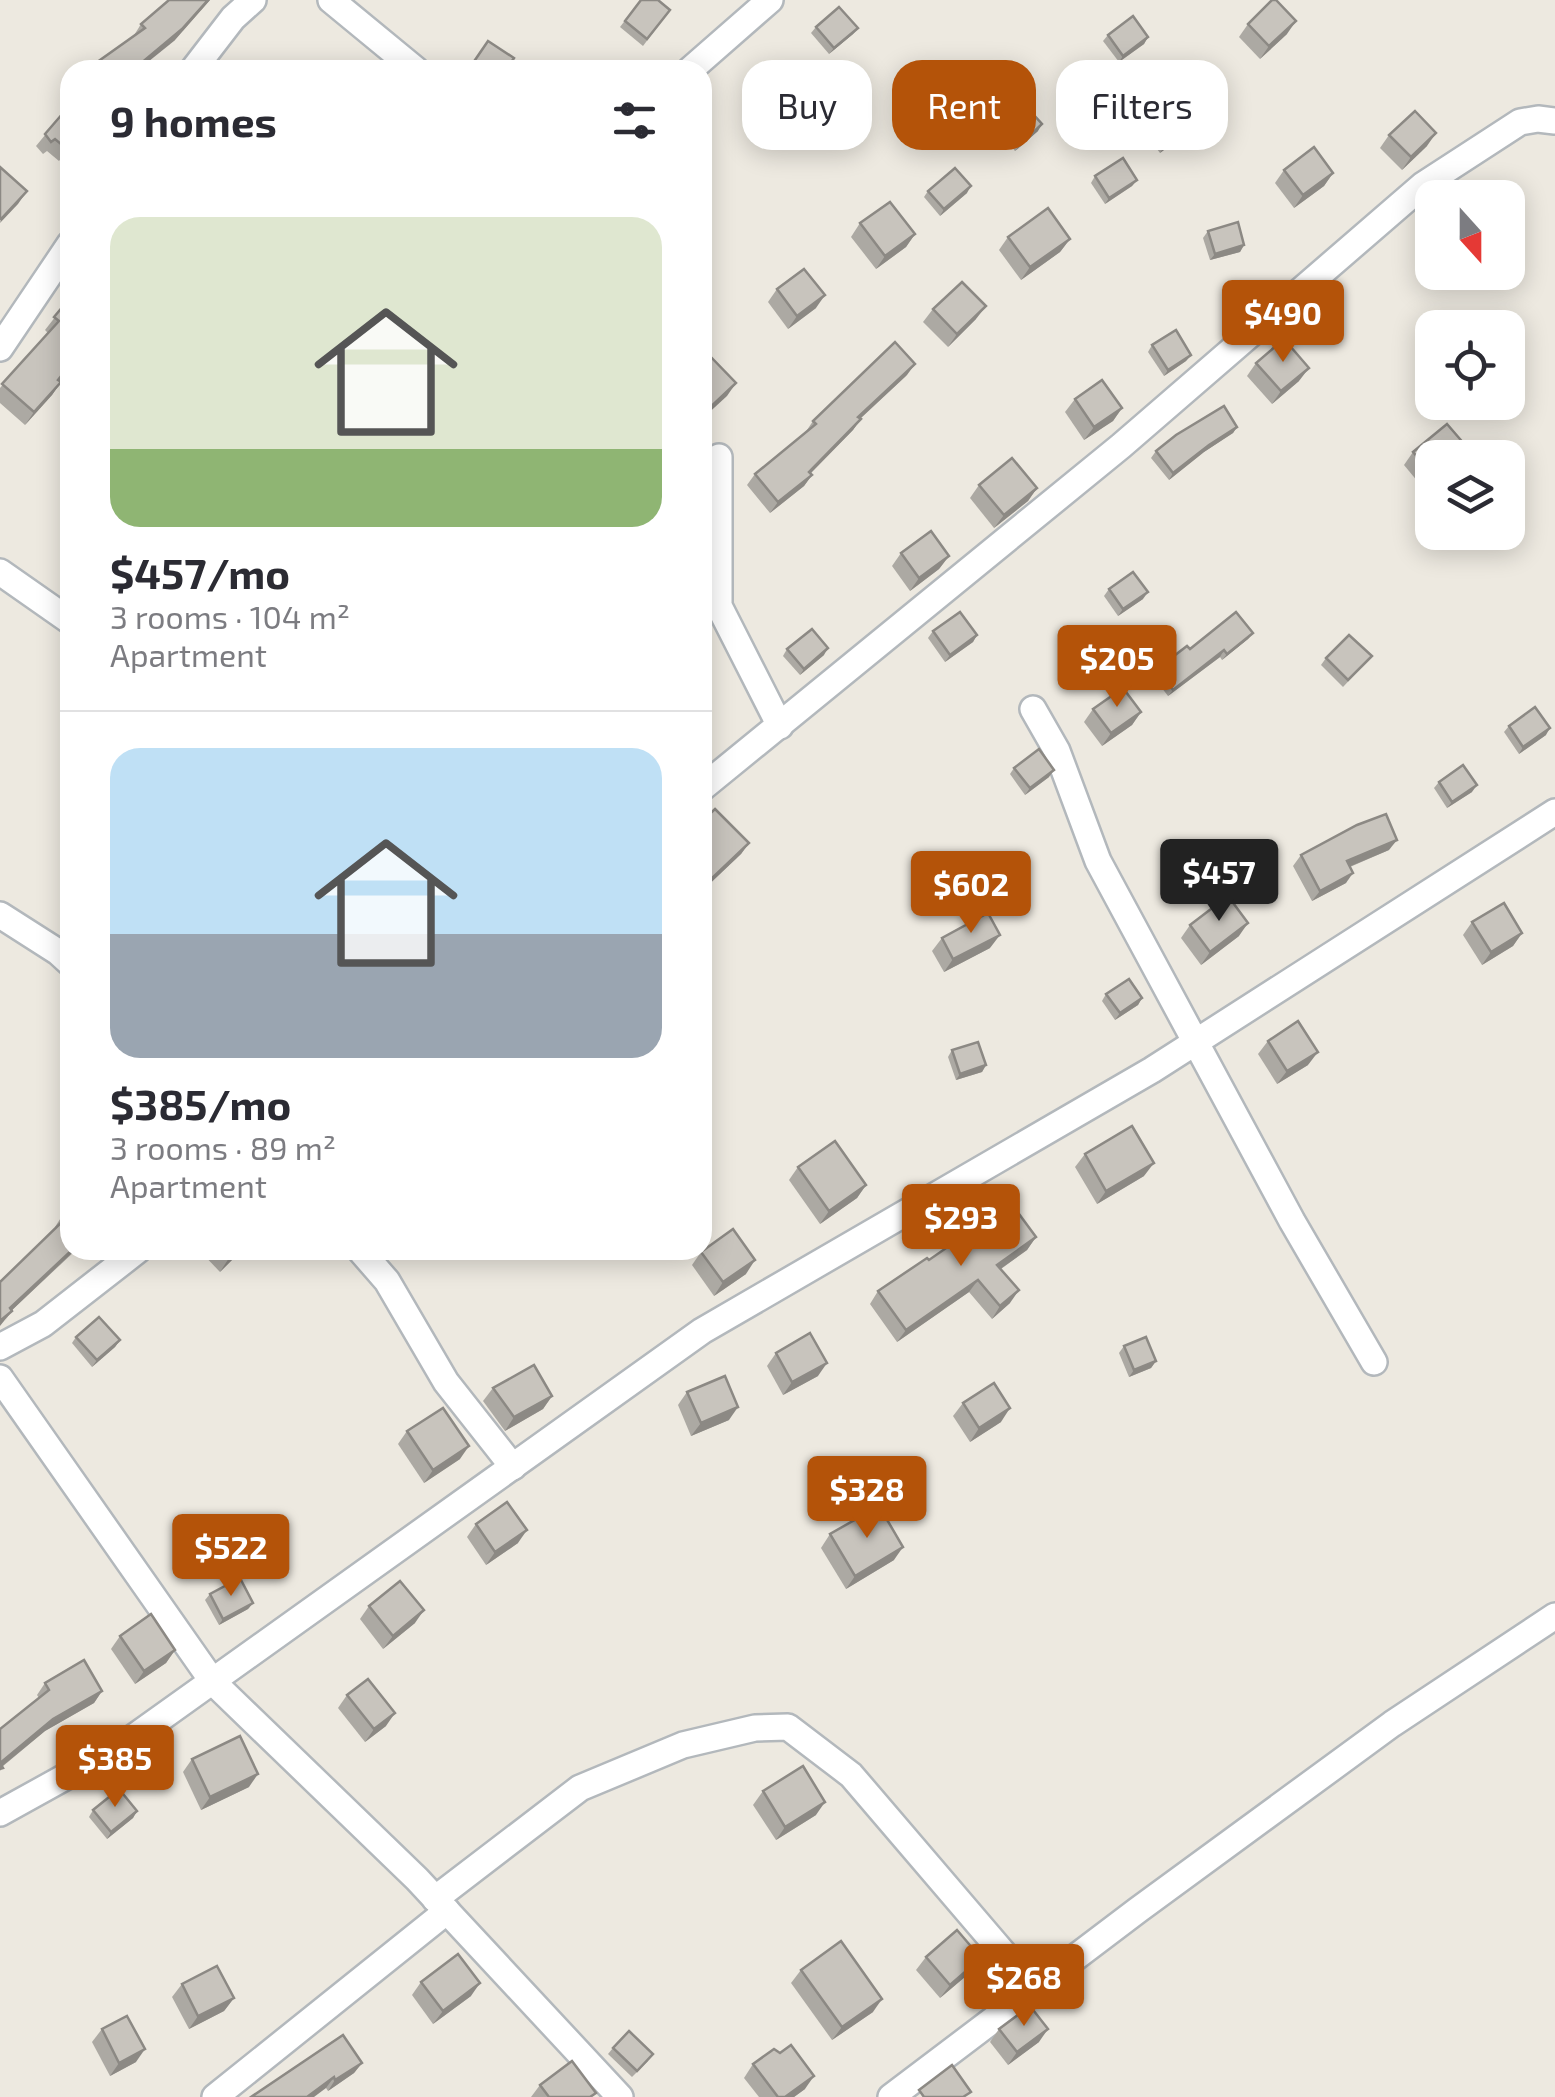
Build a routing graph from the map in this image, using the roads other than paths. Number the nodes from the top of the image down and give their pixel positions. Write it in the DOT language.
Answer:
graph roads {
  1 [pos="253,0"];
  2 [pos="332,0"];
  3 [pos="770,0"];
  4 [pos="200,60"];
  5 [pos="404,60"];
  6 [pos="701,60"];
  7 [pos="1555,121"];
  8 [pos="60,259"];
  9 [pos="0,348"];
  10 [pos="719,457"];
  11 [pos="0,572"];
  12 [pos="60,614"];
  13 [pos="1032,709"];
  14 [pos="780,726"];
  15 [pos="712,780"];
  16 [pos="1555,812"];
  17 [pos="0,915"];
  18 [pos="60,954"];
  19 [pos="1195,1043"];
  20 [pos="125,1260"];
  21 [pos="368,1260"];
  22 [pos="0,1347"];
  23 [pos="1374,1362"];
  24 [pos="0,1378"];
  25 [pos="513,1466"];
  26 [pos="1555,1616"];
  27 [pos="214,1682"];
  28 [pos="0,1813"];
  29 [pos="441,1905"];
  30 [pos="1034,1989"];
  31 [pos="214,2097"];
  32 [pos="620,2097"];
  33 [pos="891,2097"];
  1 -- 4 [label="street"];
  2 -- 5 [label="street"];
  3 -- 6 [label="street"];
  7 -- 14 [label="street"];
  8 -- 9 [label="street"];
  10 -- 14 [label="street"];
  11 -- 12 [label="street"];
  13 -- 19 [label="street"];
  14 -- 15 [label="street"];
  16 -- 19 [label="street"];
  17 -- 18 [label="street"];
  19 -- 23 [label="street"];
  19 -- 25 [label="street"];
  20 -- 22 [label="street"];
  21 -- 25 [label="street"];
  24 -- 27 [label="street"];
  25 -- 27 [label="street"];
  26 -- 30 [label="street"];
  27 -- 28 [label="street"];
  27 -- 29 [label="street"];
  29 -- 30 [label="street"];
  29 -- 31 [label="street"];
  29 -- 32 [label="street"];
  30 -- 33 [label="street"];
}
